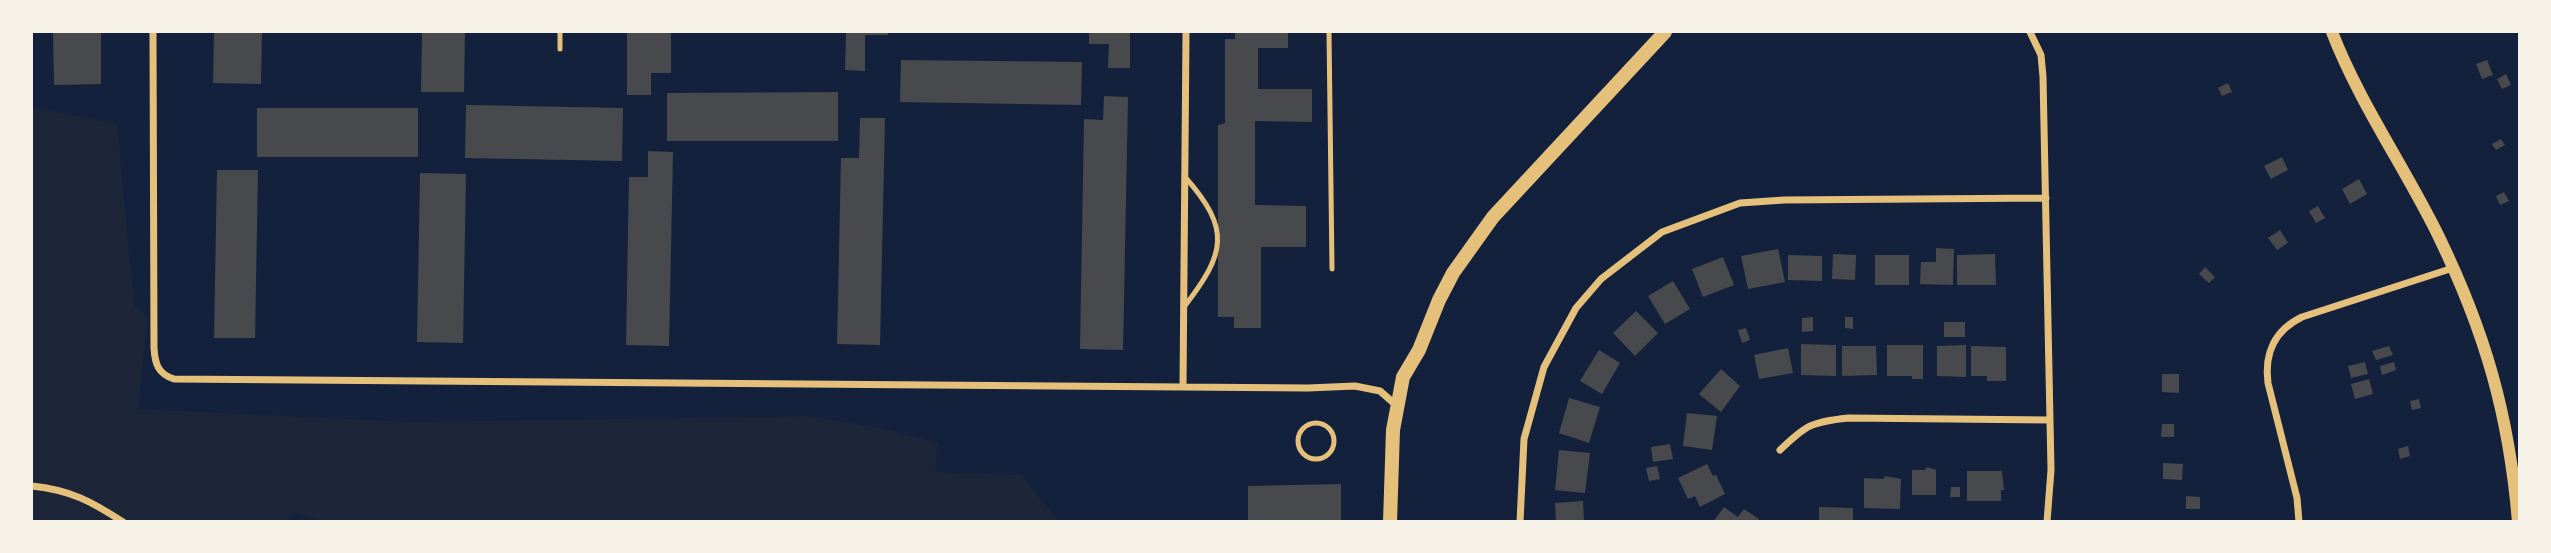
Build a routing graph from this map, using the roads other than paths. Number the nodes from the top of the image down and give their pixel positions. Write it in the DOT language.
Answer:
graph roads {
  1 [pos="153,32"];
  2 [pos="560,32"];
  3 [pos="1186,32"];
  4 [pos="1329,32"];
  5 [pos="1665,32"];
  6 [pos="2030,32"];
  7 [pos="2332,32"];
  8 [pos="560,49"];
  9 [pos="1185,177"];
  10 [pos="2046,198"];
  11 [pos="2453,268"];
  12 [pos="1332,269"];
  13 [pos="1184,307"];
  14 [pos="1183,386"];
  15 [pos="1397,406"];
  16 [pos="2050,420"];
  17 [pos="1780,450"];
  18 [pos="1328,455"];
  19 [pos="32,486"];
  20 [pos="123,522"];
  21 [pos="1390,522"];
  22 [pos="1520,522"];
  23 [pos="2047,522"];
  24 [pos="2299,522"];
  25 [pos="2518,522"];
  1 -- 14 [label="street"];
  2 -- 8 [label="lane"];
  3 -- 9 [label="street"];
  4 -- 12 [label="lane"];
  5 -- 15 [label="main road"];
  6 -- 10 [label="street"];
  7 -- 11 [label="street"];
  9 -- 13 [label="street"];
  9 -- 13 [label="lane"];
  10 -- 16 [label="street"];
  10 -- 22 [label="street"];
  11 -- 24 [label="street"];
  11 -- 25 [label="street"];
  13 -- 14 [label="street"];
  14 -- 15 [label="street"];
  15 -- 21 [label="main road"];
  16 -- 17 [label="street"];
  16 -- 23 [label="street"];
  18 -- 18 [label="lane"];
  19 -- 20 [label="street"];
}
